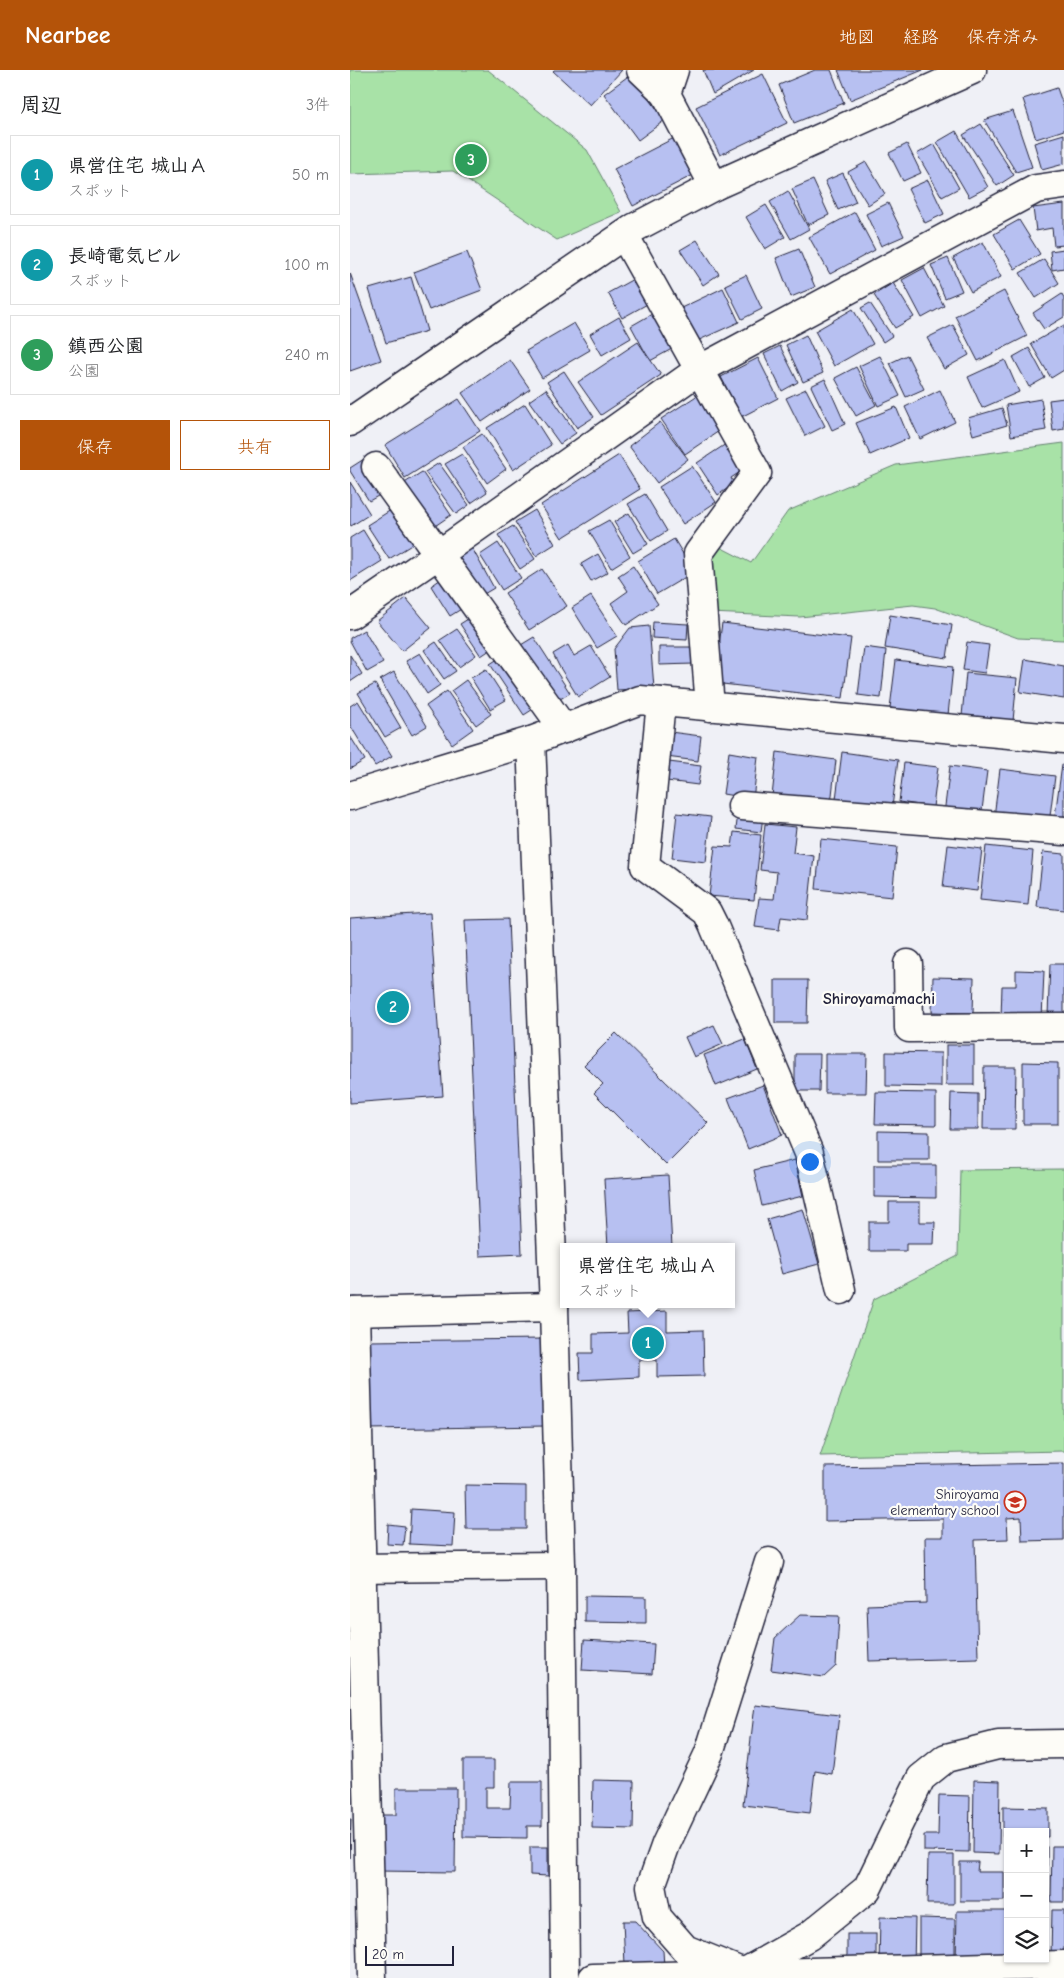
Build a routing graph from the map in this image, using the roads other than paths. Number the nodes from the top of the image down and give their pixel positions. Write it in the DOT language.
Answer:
graph roads {
  1 [pos="641,70"];
  2 [pos="972,70"];
  3 [pos="670,82"];
  4 [pos="1064,185"];
  5 [pos="714,186"];
  6 [pos="624,234"];
  7 [pos="699,370"];
  8 [pos="350,422"];
  9 [pos="376,468"];
  10 [pos="439,554"];
  11 [pos="350,615"];
  12 [pos="661,702"];
  13 [pos="710,707"];
  14 [pos="564,729"];
  15 [pos="1064,740"];
  16 [pos="531,741"];
  17 [pos="350,796"];
  18 [pos="742,806"];
  19 [pos="1064,831"];
  20 [pos="908,964"];
  21 [pos="1064,1027"];
  22 [pos="840,1290"];
  23 [pos="554,1307"];
  24 [pos="352,1312"];
  25 [pos="769,1562"];
  26 [pos="561,1566"];
  27 [pos="356,1568"];
  28 [pos="1064,1744"];
  29 [pos="1064,1965"];
  30 [pos="744,1976"];
  31 [pos="372,1978"];
  32 [pos="565,1978"];
  33 [pos="593,1978"];
  1 -- 3 [label="street"];
  2 -- 5 [label="street"];
  3 -- 5 [label="street"];
  4 -- 7 [label="street"];
  5 -- 6 [label="street"];
  6 -- 7 [label="street"];
  6 -- 8 [label="street"];
  7 -- 10 [label="street"];
  7 -- 13 [label="street"];
  9 -- 10 [label="street"];
  10 -- 11 [label="street"];
  10 -- 14 [label="street"];
  12 -- 13 [label="street"];
  12 -- 14 [label="street"];
  12 -- 22 [label="street"];
  13 -- 15 [label="street"];
  14 -- 16 [label="street"];
  16 -- 17 [label="street"];
  16 -- 23 [label="street"];
  18 -- 19 [label="street"];
  20 -- 21 [label="street"];
  23 -- 24 [label="street"];
  23 -- 26 [label="street"];
  24 -- 27 [label="street"];
  25 -- 30 [label="street"];
  26 -- 27 [label="street"];
  26 -- 32 [label="street"];
  27 -- 31 [label="street"];
  28 -- 30 [label="street"];
  29 -- 30 [label="street"];
  30 -- 33 [label="street"];
}
